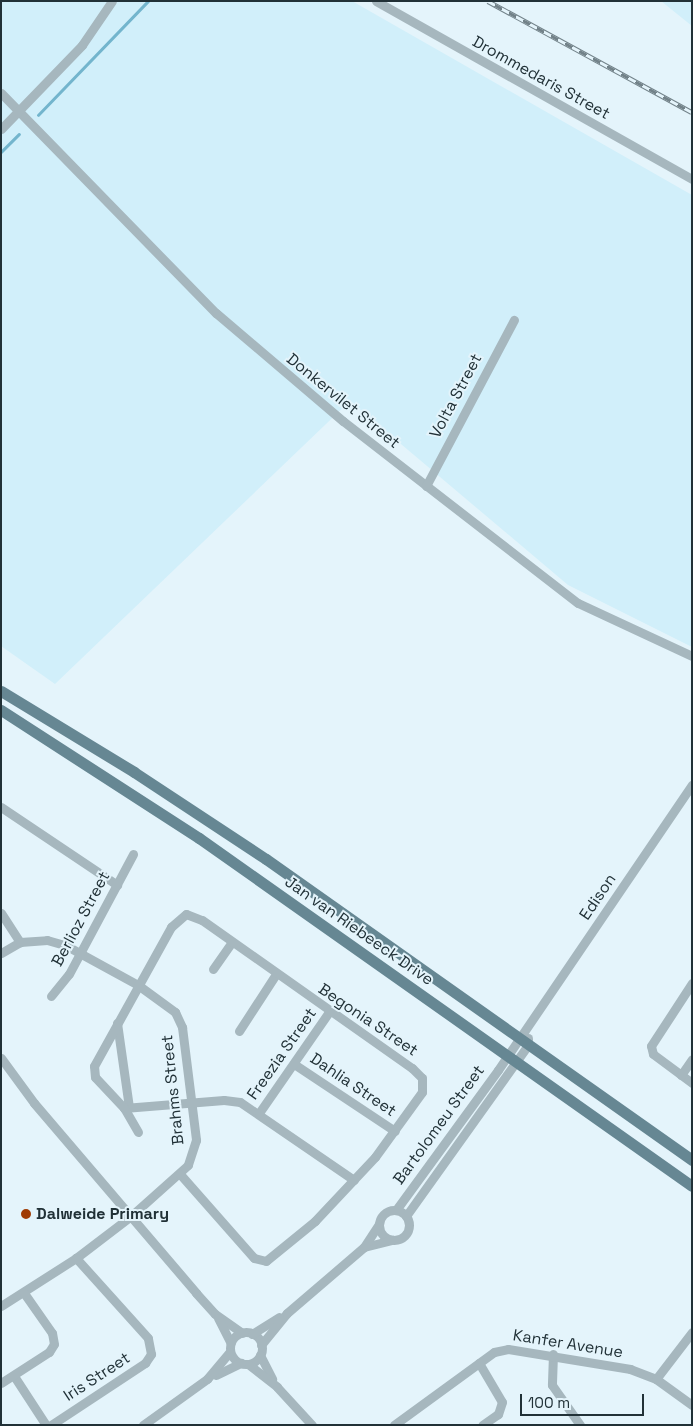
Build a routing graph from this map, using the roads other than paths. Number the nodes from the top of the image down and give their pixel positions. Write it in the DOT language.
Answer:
graph roads {
  1 [pos="112,1"];
  2 [pos="376,1"];
  3 [pos="1,93"];
  4 [pos="19,112"];
  5 [pos="1,129"];
  6 [pos="692,179"];
  7 [pos="514,320"];
  8 [pos="426,486"];
  9 [pos="692,656"];
  10 [pos="1,691"];
  11 [pos="1,710"];
  12 [pos="692,785"];
  13 [pos="1,807"];
  14 [pos="133,854"];
  15 [pos="117,885"];
  16 [pos="1,913"];
  17 [pos="20,942"];
  18 [pos="232,942"];
  19 [pos="81,952"];
  20 [pos="1,953"];
  21 [pos="213,969"];
  22 [pos="276,974"];
  23 [pos="692,982"];
  24 [pos="138,985"];
  25 [pos="51,996"];
  26 [pos="329,1012"];
  27 [pos="117,1023"];
  28 [pos="239,1031"];
  29 [pos="523,1042"];
  30 [pos="1,1058"];
  31 [pos="692,1059"];
  32 [pos="511,1060"];
  33 [pos="294,1064"];
  34 [pos="681,1076"];
  35 [pos="692,1083"];
  36 [pos="190,1102"];
  37 [pos="126,1108"];
  38 [pos="259,1113"];
  39 [pos="395,1131"];
  40 [pos="138,1132"];
  41 [pos="692,1160"];
  42 [pos="180,1174"];
  43 [pos="354,1180"];
  44 [pos="692,1186"];
  45 [pos="396,1210"];
  46 [pos="132,1216"];
  47 [pos="406,1216"];
  48 [pos="379,1224"];
  49 [pos="393,1240"];
  50 [pos="364,1247"];
  51 [pos="76,1258"];
  52 [pos="24,1293"];
  53 [pos="1,1306"];
  54 [pos="287,1313"];
  55 [pos="215,1314"];
  56 [pos="692,1332"];
  57 [pos="247,1333"];
  58 [pos="261,1345"];
  59 [pos="231,1347"];
  60 [pos="552,1354"];
  61 [pos="260,1355"];
  62 [pos="479,1363"];
  63 [pos="244,1364"];
  64 [pos="14,1376"];
  65 [pos="206,1379"];
  66 [pos="656,1379"];
  67 [pos="1,1383"];
  68 [pos="277,1387"];
  69 [pos="692,1405"];
  70 [pos="576,1423"];
  71 [pos="46,1425"];
  72 [pos="51,1425"];
  73 [pos="143,1425"];
  74 [pos="312,1425"];
  75 [pos="394,1425"];
  76 [pos="482,1425"];
  1 -- 4 [label="street"];
  2 -- 6 [label="street, Drommedaris Street"];
  3 -- 4 [label="street, Donkervilet Street"];
  4 -- 5 [label="street"];
  4 -- 8 [label="street, Donkervilet Street"];
  7 -- 8 [label="street, Volta Street"];
  8 -- 9 [label="street, Donkervilet Street"];
  10 -- 29 [label="main road, Jan van Riebeeck Drive"];
  11 -- 32 [label="main road, Jan van Riebeeck Drive"];
  12 -- 29 [label="street, Edison"];
  13 -- 15 [label="street"];
  14 -- 15 [label="street, Berlioz Street"];
  15 -- 19 [label="street, Berlioz Street"];
  16 -- 17 [label="street"];
  17 -- 19 [label="street, Brahms Street"];
  17 -- 20 [label="street"];
  18 -- 21 [label="street"];
  18 -- 22 [label="street, Begonia Street"];
  18 -- 24 [label="street, Begonia Street"];
  19 -- 24 [label="street, Brahms Street"];
  19 -- 25 [label="street, Berlioz Street"];
  22 -- 26 [label="street, Begonia Street"];
  22 -- 28 [label="street"];
  23 -- 34 [label="street"];
  24 -- 27 [label="street"];
  24 -- 36 [label="street, Brahms Street"];
  26 -- 33 [label="street, Freezia Street"];
  26 -- 39 [label="street, Begonia Street"];
  27 -- 37 [label="street"];
  27 -- 37 [label="street"];
  29 -- 32 [label="street, Edison"];
  29 -- 41 [label="main road, Jan van Riebeeck Drive"];
  30 -- 46 [label="street"];
  31 -- 34 [label="street"];
  32 -- 44 [label="main road, Jan van Riebeeck Drive"];
  32 -- 45 [label="street, Bartolomeu Street"];
  32 -- 47 [label="street, Bartolomeu Street"];
  33 -- 38 [label="street, Freezia Street"];
  33 -- 39 [label="street, Dahlia Street"];
  34 -- 35 [label="street"];
  36 -- 37 [label="street"];
  36 -- 38 [label="street"];
  36 -- 42 [label="street, Brahms Street"];
  37 -- 40 [label="street"];
  38 -- 43 [label="street"];
  39 -- 43 [label="street, Begonia Street"];
  42 -- 43 [label="street, Begonia Street"];
  42 -- 46 [label="street, Brahms Street"];
  45 -- 47 [label="street, Bartolomeu Street"];
  45 -- 48 [label="street, Bartolomeu Street"];
  46 -- 51 [label="street, Brahms Street"];
  46 -- 55 [label="street"];
  47 -- 49 [label="street, Bartolomeu Street"];
  48 -- 49 [label="street"];
  48 -- 50 [label="street, Bartolomeu Street"];
  49 -- 50 [label="street, Bartolomeu Street"];
  50 -- 54 [label="street, Bartolomeu Street"];
  51 -- 52 [label="street, Brahms Street"];
  51 -- 72 [label="street, Iris Street"];
  52 -- 53 [label="street, Brahms Street"];
  52 -- 64 [label="street"];
  54 -- 57 [label="street"];
  54 -- 58 [label="street"];
  55 -- 57 [label="street"];
  55 -- 59 [label="street"];
  56 -- 66 [label="street"];
  57 -- 58 [label="street"];
  57 -- 59 [label="street"];
  58 -- 61 [label="street"];
  59 -- 63 [label="street"];
  59 -- 65 [label="street"];
  60 -- 62 [label="street, Kanfer Avenue"];
  60 -- 66 [label="street, Kanfer Avenue"];
  60 -- 70 [label="street"];
  61 -- 63 [label="street"];
  61 -- 68 [label="street"];
  62 -- 75 [label="street, Kanfer Avenue"];
  62 -- 76 [label="street"];
  63 -- 65 [label="street"];
  63 -- 68 [label="street"];
  64 -- 67 [label="street"];
  64 -- 71 [label="street"];
  65 -- 73 [label="street"];
  66 -- 69 [label="street, Kanfer Avenue"];
  68 -- 74 [label="street"];
}
